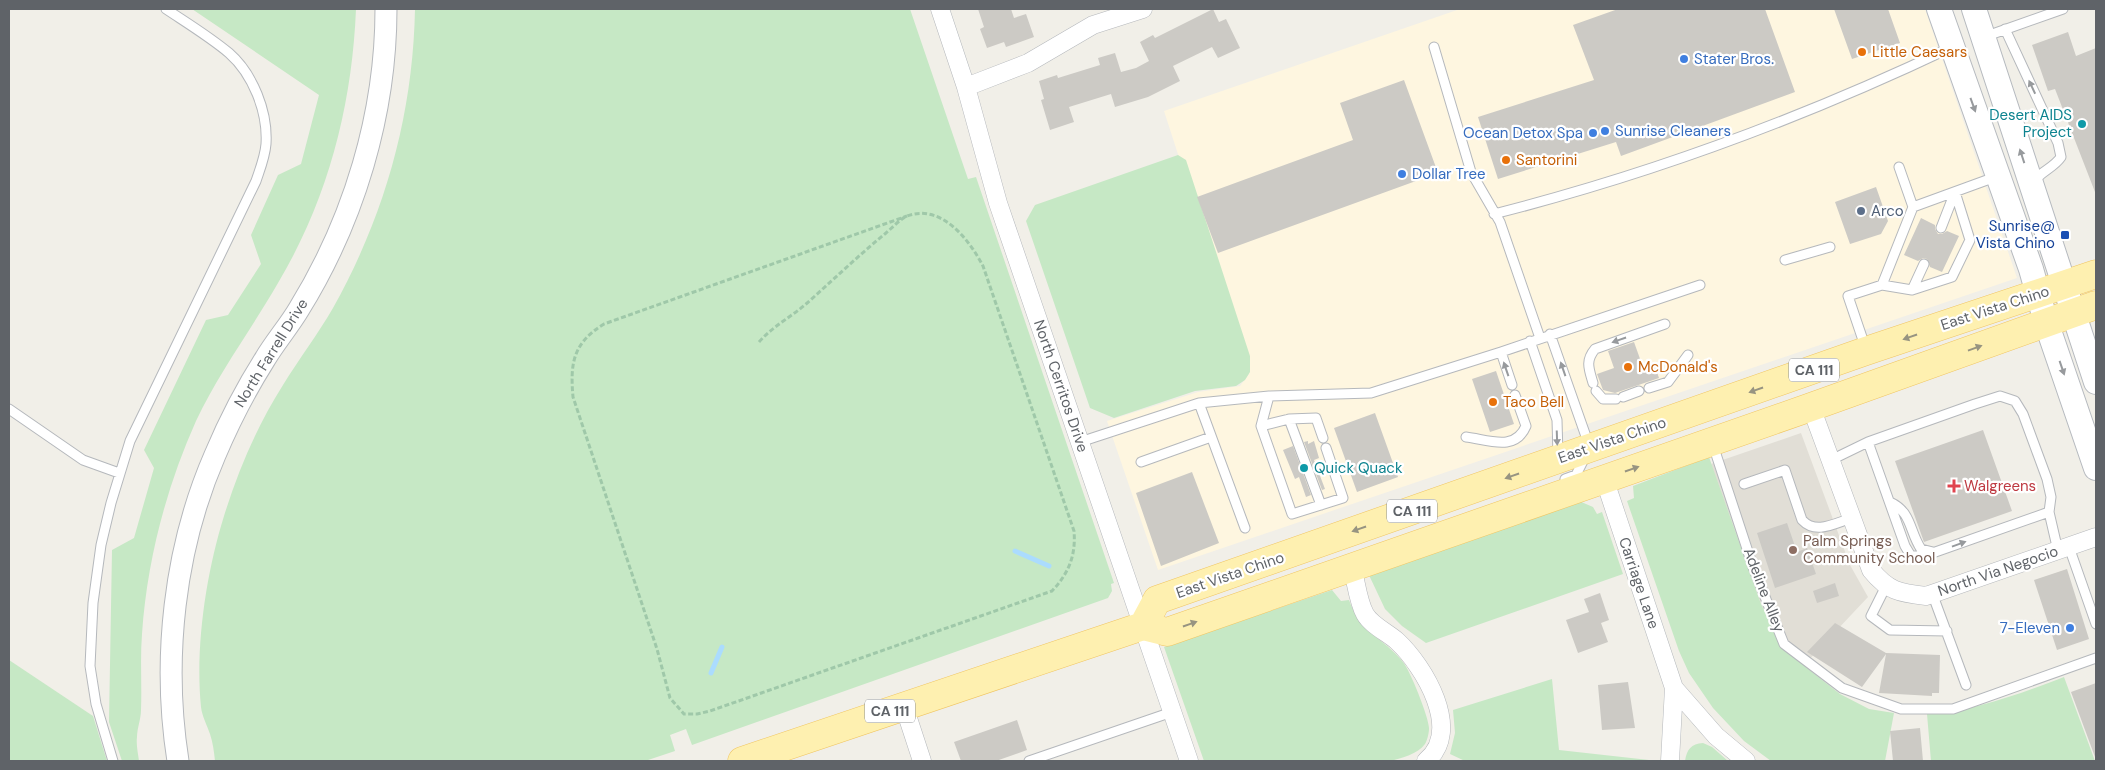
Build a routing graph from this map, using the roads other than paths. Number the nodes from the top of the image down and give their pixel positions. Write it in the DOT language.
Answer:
graph roads {
  1 [pos="166,9"];
  2 [pos="386,9"];
  3 [pos="940,9"];
  4 [pos="1144,9"];
  5 [pos="1939,9"];
  6 [pos="1974,9"];
  7 [pos="2063,9"];
  8 [pos="1995,33"];
  9 [pos="1434,47"];
  10 [pos="1952,47"];
  11 [pos="966,87"];
  12 [pos="1899,167"];
  13 [pos="1998,176"];
  14 [pos="2032,186"];
  15 [pos="1955,192"];
  16 [pos="1913,207"];
  17 [pos="1494,214"];
  18 [pos="1941,228"];
  19 [pos="1830,247"];
  20 [pos="1785,260"];
  21 [pos="1924,264"];
  22 [pos="2096,274"];
  23 [pos="1700,285"];
  24 [pos="1882,285"];
  25 [pos="2064,285"];
  26 [pos="1912,290"];
  27 [pos="2039,293"];
  28 [pos="2085,309"];
  29 [pos="2046,322"];
  30 [pos="1665,324"];
  31 [pos="1550,334"];
  32 [pos="1535,339"];
  33 [pos="1866,351"];
  34 [pos="1501,352"];
  35 [pos="1688,355"];
  36 [pos="2096,382"];
  37 [pos="1512,385"];
  38 [pos="1649,388"];
  39 [pos="1639,391"];
  40 [pos="1515,395"];
  41 [pos="1269,396"];
  42 [pos="1199,403"];
  43 [pos="1811,407"];
  44 [pos="9,410"];
  45 [pos="1289,419"];
  46 [pos="1261,426"];
  47 [pos="1211,437"];
  48 [pos="1466,437"];
  49 [pos="1323,438"];
  50 [pos="1080,442"];
  51 [pos="1712,442"];
  52 [pos="1868,442"];
  53 [pos="1326,448"];
  54 [pos="1590,448"];
  55 [pos="1831,460"];
  56 [pos="1141,462"];
  57 [pos="2096,468"];
  58 [pos="1558,470"];
  59 [pos="119,473"];
  60 [pos="1604,478"];
  61 [pos="1744,484"];
  62 [pos="1321,505"];
  63 [pos="2049,512"];
  64 [pos="1852,518"];
  65 [pos="1461,519"];
  66 [pos="1245,528"];
  67 [pos="2096,537"];
  68 [pos="1421,542"];
  69 [pos="2063,548"];
  70 [pos="1352,567"];
  71 [pos="1886,586"];
  72 [pos="1932,593"];
  73 [pos="2096,624"];
  74 [pos="1144,626"];
  75 [pos="1947,632"];
  76 [pos="2096,658"];
  77 [pos="1966,685"];
  78 [pos="1674,688"];
  79 [pos="904,706"];
  80 [pos="1172,712"];
  81 [pos="113,761"];
  82 [pos="178,761"];
  83 [pos="742,761"];
  84 [pos="922,761"];
  85 [pos="1029,761"];
  86 [pos="1189,761"];
  87 [pos="1426,761"];
  88 [pos="1670,761"];
  89 [pos="1746,761"];
  1 -- 59 [label="lane"];
  2 -- 82 [label="street, North Farrell Drive"];
  3 -- 11 [label="street, North Cerritos Drive"];
  4 -- 11 [label="street"];
  5 -- 10 [label="main road"];
  6 -- 8 [label="main road"];
  7 -- 8 [label="lane"];
  14 -- 8 [label="main road, one-way"];
  14 -- 8 [label="lane, one-way"];
  9 -- 17 [label="lane"];
  10 -- 13 [label="main road, one-way"];
  10 -- 17 [label="lane"];
  11 -- 50 [label="street, North Cerritos Drive"];
  12 -- 16 [label="lane"];
  13 -- 15 [label="lane"];
  13 -- 27 [label="main road"];
  14 -- 25 [label="main road"];
  15 -- 16 [label="lane"];
  15 -- 18 [label="lane"];
  15 -- 26 [label="lane"];
  16 -- 24 [label="lane"];
  17 -- 32 [label="lane"];
  19 -- 20 [label="lane"];
  21 -- 26 [label="lane"];
  22 -- 25 [label="main road, East Vista Chino / CA 111"];
  23 -- 31 [label="lane"];
  24 -- 26 [label="lane"];
  24 -- 33 [label="lane"];
  25 -- 27 [label="main road, East Vista Chino / CA 111"];
  25 -- 28 [label="main road"];
  27 -- 29 [label="main road"];
  27 -- 33 [label="main road, East Vista Chino / CA 111, one-way"];
  28 -- 29 [label="main road, East Vista Chino / CA 111"];
  28 -- 36 [label="main road"];
  43 -- 29 [label="main road, East Vista Chino / CA 111, one-way"];
  29 -- 57 [label="main road, one-way"];
  30 -- 39 [label="lane, one-way"];
  31 -- 32 [label="lane"];
  54 -- 31 [label="lane, one-way"];
  32 -- 34 [label="lane"];
  32 -- 58 [label="lane, one-way"];
  33 -- 54 [label="main road, East Vista Chino / CA 111, one-way"];
  37 -- 34 [label="lane, one-way"];
  34 -- 41 [label="lane"];
  35 -- 38 [label="lane"];
  40 -- 48 [label="lane"];
  41 -- 42 [label="lane"];
  41 -- 46 [label="lane"];
  42 -- 47 [label="lane"];
  42 -- 50 [label="lane"];
  43 -- 51 [label="main road, East Vista Chino / CA 111"];
  43 -- 55 [label="street, North Via Negocio"];
  44 -- 59 [label="lane"];
  45 -- 46 [label="lane"];
  45 -- 49 [label="lane"];
  45 -- 62 [label="lane"];
  46 -- 62 [label="lane"];
  47 -- 56 [label="lane"];
  47 -- 66 [label="lane"];
  50 -- 74 [label="street, North Cerritos Drive"];
  60 -- 51 [label="main road, East Vista Chino / CA 111, one-way"];
  51 -- 76 [label="lane, Adeline Alley"];
  52 -- 55 [label="lane"];
  52 -- 63 [label="lane, one-way"];
  52 -- 63 [label="lane"];
  53 -- 62 [label="lane"];
  54 -- 58 [label="main road, East Vista Chino / CA 111"];
  55 -- 64 [label="street, North Via Negocio"];
  58 -- 74 [label="main road, East Vista Chino / CA 111, one-way"];
  59 -- 81 [label="lane"];
  60 -- 68 [label="main road, East Vista Chino / CA 111"];
  60 -- 78 [label="street, Carriage Lane"];
  61 -- 64 [label="lane"];
  63 -- 69 [label="lane"];
  64 -- 71 [label="street, North Via Negocio"];
  65 -- 68 [label="lane"];
  67 -- 69 [label="street, North Via Negocio"];
  68 -- 70 [label="main road, East Vista Chino / CA 111"];
  69 -- 72 [label="street, North Via Negocio"];
  69 -- 73 [label="lane"];
  74 -- 70 [label="main road, East Vista Chino / CA 111, one-way"];
  70 -- 87 [label="street"];
  71 -- 72 [label="street, North Via Negocio"];
  71 -- 75 [label="lane"];
  72 -- 75 [label="lane"];
  74 -- 79 [label="main road, CA 111"];
  74 -- 80 [label="street, North Cerritos Drive"];
  75 -- 77 [label="lane"];
  78 -- 88 [label="street"];
  78 -- 89 [label="street"];
  79 -- 83 [label="main road, CA 111"];
  79 -- 84 [label="street"];
  80 -- 85 [label="lane"];
  80 -- 86 [label="street, North Cerritos Drive"];
}
